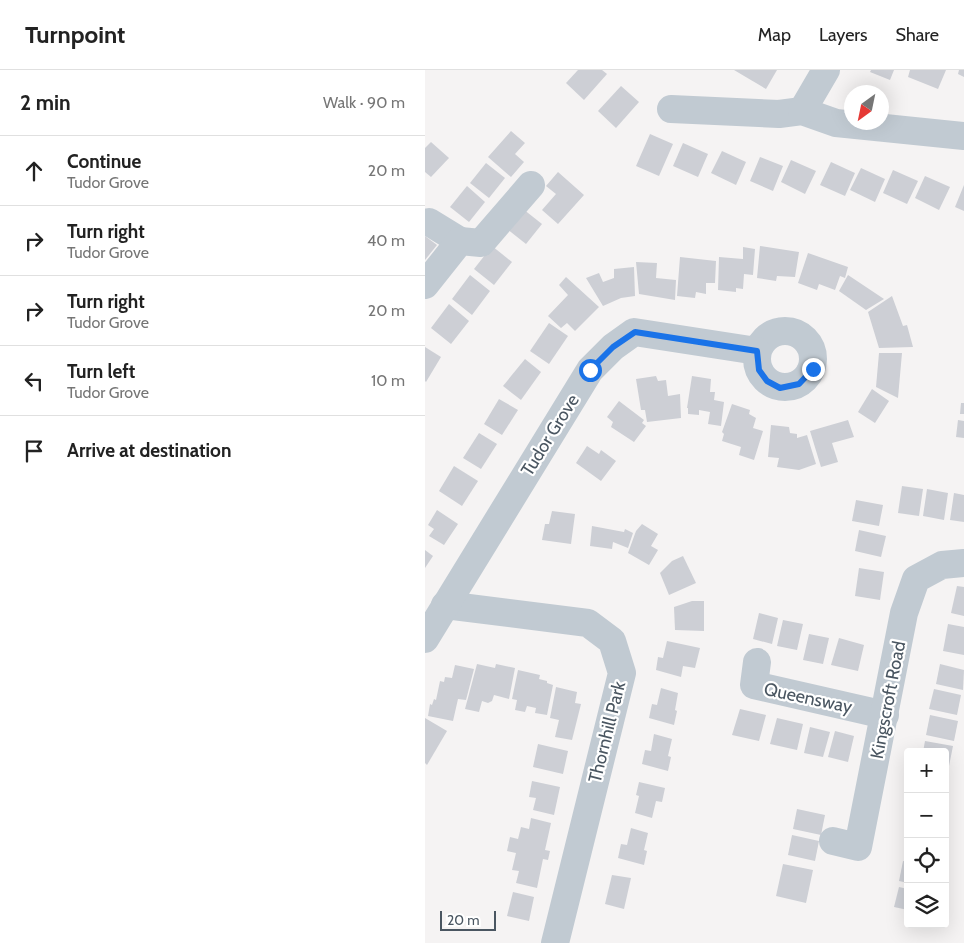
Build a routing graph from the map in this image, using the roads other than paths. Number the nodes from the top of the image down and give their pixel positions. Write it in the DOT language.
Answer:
graph roads {
  1 [pos="826,70"];
  2 [pos="671,109"];
  3 [pos="802,112"];
  4 [pos="964,136"];
  5 [pos="531,185"];
  6 [pos="429,222"];
  7 [pos="470,242"];
  8 [pos="425,285"];
  9 [pos="757,351"];
  10 [pos="964,563"];
  11 [pos="445,605"];
  12 [pos="425,639"];
  13 [pos="757,662"];
  14 [pos="885,715"];
  15 [pos="833,841"];
  16 [pos="555,943"];
  1 -- 3 [label="street"];
  2 -- 3 [label="street"];
  3 -- 4 [label="street"];
  5 -- 7 [label="street"];
  6 -- 7 [label="street"];
  7 -- 8 [label="street"];
  9 -- 11 [label="street, Tudor Grove"];
  10 -- 14 [label="street, Kingscroft Road"];
  11 -- 12 [label="street"];
  11 -- 16 [label="street, Thornhill Park"];
  13 -- 14 [label="street, Queensway"];
  14 -- 15 [label="street, Kingscroft Road"];
}
